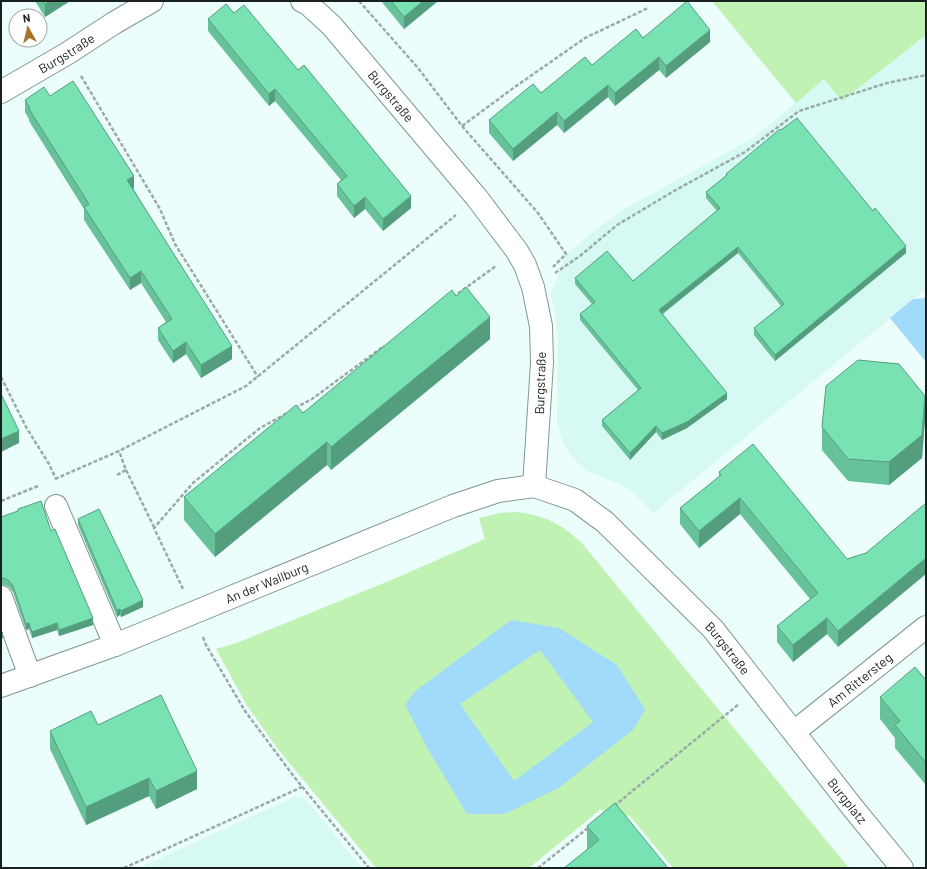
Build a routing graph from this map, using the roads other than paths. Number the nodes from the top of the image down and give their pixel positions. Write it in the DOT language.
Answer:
graph roads {
  1 [pos="152,1"];
  2 [pos="302,1"];
  3 [pos="1,92"];
  4 [pos="534,486"];
  5 [pos="56,506"];
  6 [pos="1,597"];
  7 [pos="926,627"];
  8 [pos="115,645"];
  9 [pos="30,676"];
  10 [pos="1,686"];
  11 [pos="794,732"];
  12 [pos="902,868"];
  1 -- 3 [label="street, Burgstraße"];
  2 -- 4 [label="street, Burgstraße"];
  4 -- 8 [label="street, An der Wallburg"];
  4 -- 11 [label="street, Burgstraße"];
  5 -- 8 [label="street"];
  6 -- 9 [label="street"];
  7 -- 11 [label="street, Am Rittersteg"];
  8 -- 9 [label="street, An der Wallburg"];
  9 -- 10 [label="street, An der Wallburg"];
  11 -- 12 [label="street, Burgplatz"];
}
